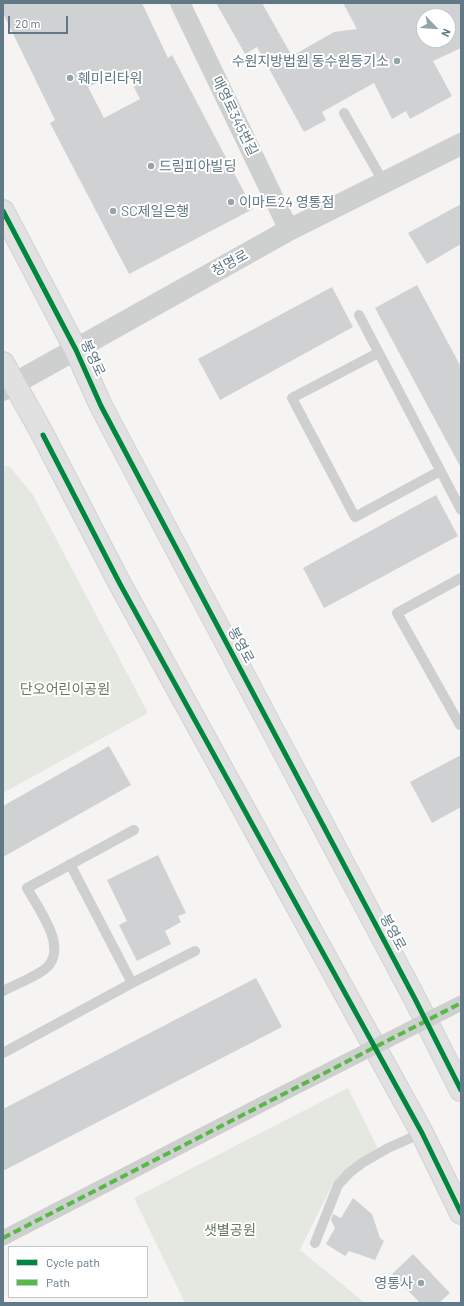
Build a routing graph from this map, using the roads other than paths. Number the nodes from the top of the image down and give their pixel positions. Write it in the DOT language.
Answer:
graph roads {
  1 [pos="180,3"];
  2 [pos="344,113"];
  3 [pos="461,144"];
  4 [pos="384,183"];
  5 [pos="3,211"];
  6 [pos="289,230"];
  7 [pos="359,316"];
  8 [pos="76,350"];
  9 [pos="378,353"];
  10 [pos="3,363"];
  11 [pos="9,387"];
  12 [pos="440,471"];
  13 [pos="461,509"];
  14 [pos="461,578"];
  15 [pos="461,725"];
  16 [pos="134,830"];
  17 [pos="70,864"];
  18 [pos="195,951"];
  19 [pos="132,983"];
  20 [pos="3,991"];
  21 [pos="461,1002"];
  22 [pos="3,1053"];
  23 [pos="461,1090"];
  24 [pos="422,1133"];
  25 [pos="461,1213"];
  26 [pos="3,1238"];
  27 [pos="314,1242"];
  1 -- 6 [label="street, 매영로345번길"];
  2 -- 4 [label="lane"];
  3 -- 4 [label="street, 청명로"];
  4 -- 6 [label="street, 청명로"];
  5 -- 8 [label="main road, 봉영로"];
  6 -- 8 [label="street, 청명로"];
  7 -- 9 [label="lane"];
  8 -- 11 [label="street, 청명로"];
  8 -- 23 [label="main road, 봉영로"];
  9 -- 12 [label="lane"];
  9 -- 12 [label="lane"];
  10 -- 11 [label="main road"];
  11 -- 24 [label="main road"];
  12 -- 13 [label="lane"];
  14 -- 15 [label="lane"];
  16 -- 17 [label="lane"];
  17 -- 19 [label="lane"];
  17 -- 20 [label="lane"];
  18 -- 19 [label="lane"];
  19 -- 22 [label="lane"];
  21 -- 26 [label="street, bridge"];
  24 -- 25 [label="main road"];
  24 -- 27 [label="lane"];
}
